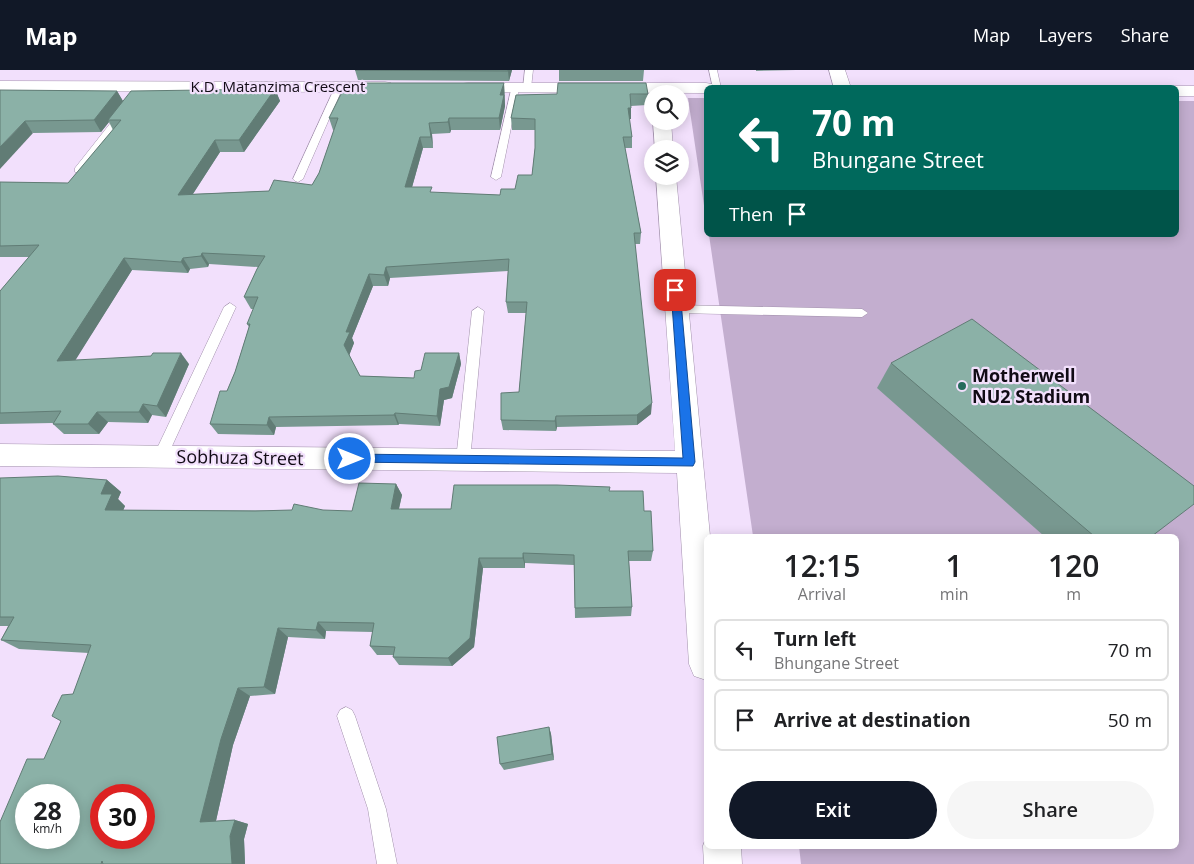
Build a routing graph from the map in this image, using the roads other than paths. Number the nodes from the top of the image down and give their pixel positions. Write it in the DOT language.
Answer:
graph roads {
  1 [pos="346,70"];
  2 [pos="529,70"];
  3 [pos="713,70"];
  4 [pos="837,70"];
  5 [pos="717,85"];
  6 [pos="842,85"];
  7 [pos="0,86"];
  8 [pos="339,87"];
  9 [pos="397,88"];
  10 [pos="456,88"];
  11 [pos="521,88"];
  12 [pos="704,88"];
  13 [pos="689,89"];
  14 [pos="644,91"];
  15 [pos="1179,91"];
  16 [pos="1194,91"];
  17 [pos="138,94"];
  18 [pos="78,170"];
  19 [pos="496,176"];
  20 [pos="298,179"];
  21 [pos="667,185"];
  22 [pos="230,307"];
  23 [pos="677,309"];
  24 [pos="478,311"];
  25 [pos="862,313"];
  26 [pos="0,455"];
  27 [pos="160,457"];
  28 [pos="463,460"];
  29 [pos="689,462"];
  30 [pos="704,640"];
  31 [pos="346,716"];
  32 [pos="722,849"];
  33 [pos="387,864"];
  34 [pos="723,864"];
  1 -- 8 [label="street"];
  2 -- 11 [label="lane"];
  3 -- 5 [label="lane"];
  4 -- 6 [label="street"];
  7 -- 17 [label="street, K.D. Matanzima Crescent"];
  8 -- 9 [label="street, K.D. Matanzima Crescent"];
  8 -- 17 [label="street, K.D. Matanzima Crescent"];
  8 -- 20 [label="lane"];
  10 -- 11 [label="street"];
  11 -- 14 [label="street"];
  11 -- 19 [label="lane"];
  12 -- 13 [label="street"];
  15 -- 16 [label="street"];
  17 -- 18 [label="lane"];
  21 -- 23 [label="street"];
  22 -- 27 [label="lane"];
  23 -- 25 [label="lane"];
  23 -- 29 [label="street"];
  24 -- 28 [label="lane"];
  26 -- 27 [label="street, Sobhuza Street"];
  27 -- 28 [label="street, Sobhuza Street"];
  28 -- 29 [label="street, Sobhuza Street"];
  29 -- 30 [label="street"];
  31 -- 33 [label="lane"];
  32 -- 34 [label="street"];
}
